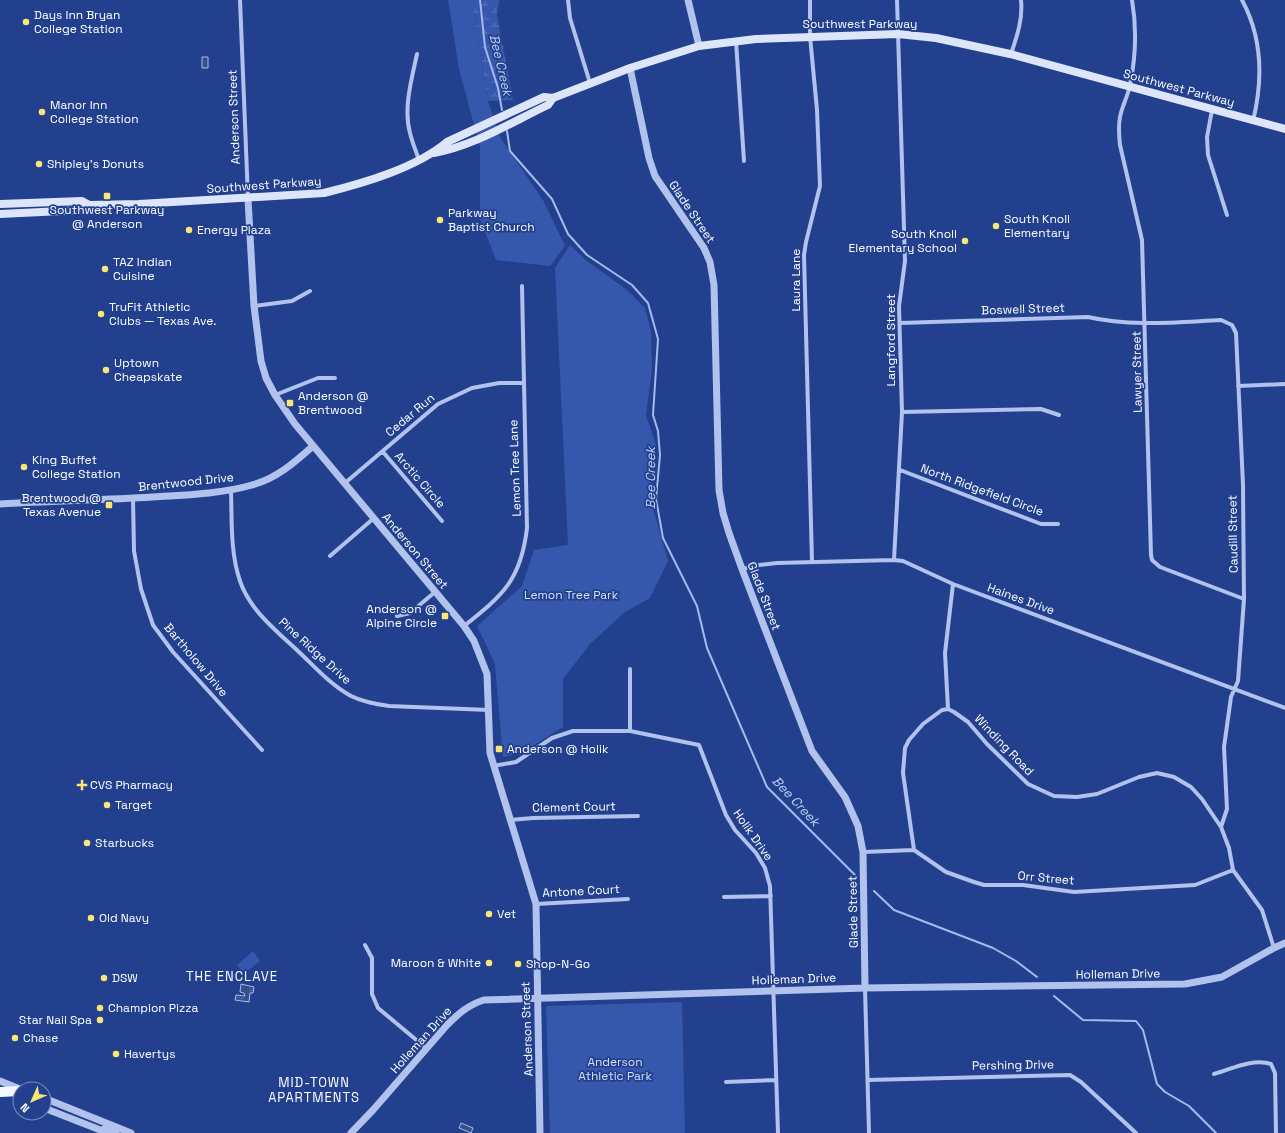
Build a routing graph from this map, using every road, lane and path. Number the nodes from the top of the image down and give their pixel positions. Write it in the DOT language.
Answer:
graph roads {
  1 [pos="240,0"];
  2 [pos="568,0"];
  3 [pos="688,0"];
  4 [pos="810,0"];
  5 [pos="897,0"];
  6 [pos="1021,0"];
  7 [pos="1132,0"];
  8 [pos="1242,0"];
  9 [pos="898,34"];
  10 [pos="810,36"];
  11 [pos="736,41"];
  12 [pos="699,46"];
  13 [pos="417,54"];
  14 [pos="1010,54"];
  15 [pos="630,68"];
  16 [pos="590,82"];
  17 [pos="1130,87"];
  18 [pos="1212,110"];
  19 [pos="1253,121"];
  20 [pos="1285,129"];
  21 [pos="419,160"];
  22 [pos="744,161"];
  23 [pos="248,199"];
  24 [pos="0,204"];
  25 [pos="89,205"];
  26 [pos="0,214"];
  27 [pos="1227,215"];
  28 [pos="522,286"];
  29 [pos="310,291"];
  30 [pos="254,306"];
  31 [pos="900,323"];
  32 [pos="1146,323"];
  33 [pos="336,378"];
  34 [pos="523,383"];
  35 [pos="1285,384"];
  36 [pos="1238,386"];
  37 [pos="275,395"];
  38 [pos="902,412"];
  39 [pos="1059,415"];
  40 [pos="313,446"];
  41 [pos="382,452"];
  42 [pos="900,470"];
  43 [pos="345,483"];
  44 [pos="231,490"];
  45 [pos="133,498"];
  46 [pos="0,504"];
  47 [pos="374,518"];
  48 [pos="442,521"];
  49 [pos="1058,524"];
  50 [pos="330,556"];
  51 [pos="894,560"];
  52 [pos="812,562"];
  53 [pos="742,570"];
  54 [pos="953,584"];
  55 [pos="435,592"];
  56 [pos="1244,599"];
  57 [pos="397,616"];
  58 [pos="464,626"];
  59 [pos="630,669"];
  60 [pos="1235,689"];
  61 [pos="1285,708"];
  62 [pos="948,709"];
  63 [pos="489,710"];
  64 [pos="630,731"];
  65 [pos="262,750"];
  66 [pos="493,766"];
  67 [pos="638,816"];
  68 [pos="510,820"];
  69 [pos="1221,827"];
  70 [pos="914,850"];
  71 [pos="863,852"];
  72 [pos="1233,870"];
  73 [pos="771,896"];
  74 [pos="724,897"];
  75 [pos="628,898"];
  76 [pos="536,904"];
  77 [pos="1285,943"];
  78 [pos="365,945"];
  79 [pos="1274,948"];
  80 [pos="865,988"];
  81 [pos="773,990"];
  82 [pos="538,999"];
  83 [pos="426,1048"];
  84 [pos="1214,1074"];
  85 [pos="776,1080"];
  86 [pos="868,1080"];
  87 [pos="0,1081"];
  88 [pos="726,1082"];
  89 [pos="12,1086"];
  90 [pos="12,1091"];
  91 [pos="0,1092"];
  92 [pos="52,1101"];
  93 [pos="69,1108"];
  94 [pos="52,1109"];
  95 [pos="52,1110"];
  96 [pos="99,1130"];
  97 [pos="108,1133"];
  98 [pos="116,1133"];
  99 [pos="126,1133"];
  100 [pos="351,1133"];
  101 [pos="540,1133"];
  102 [pos="778,1133"];
  103 [pos="870,1133"];
  104 [pos="1136,1133"];
  105 [pos="1276,1133"];
  1 -- 23 [label="street, Anderson Street"];
  2 -- 16 [label="street"];
  3 -- 12 [label="street"];
  4 -- 10 [label="street, Laura Lane"];
  5 -- 9 [label="street, Langford Street"];
  6 -- 14 [label="street"];
  7 -- 17 [label="street, Lawyer Street"];
  8 -- 19 [label="street"];
  9 -- 10 [label="main road, Southwest Parkway"];
  9 -- 14 [label="main road, Southwest Parkway"];
  9 -- 31 [label="street, Langford Street"];
  10 -- 11 [label="main road, Southwest Parkway"];
  10 -- 52 [label="street, Laura Lane"];
  11 -- 12 [label="main road, Southwest Parkway"];
  11 -- 22 [label="street"];
  12 -- 15 [label="main road, Southwest Parkway"];
  13 -- 21 [label="street"];
  14 -- 17 [label="main road, Southwest Parkway"];
  15 -- 16 [label="main road, Southwest Parkway"];
  15 -- 53 [label="street, Glade Street"];
  16 -- 21 [label="main road, Southwest Parkway"];
  17 -- 18 [label="main road, Southwest Parkway"];
  17 -- 32 [label="street, Lawyer Street"];
  18 -- 19 [label="main road, Southwest Parkway"];
  18 -- 27 [label="street"];
  19 -- 20 [label="main road, Southwest Parkway"];
  21 -- 23 [label="main road, Southwest Parkway"];
  23 -- 25 [label="main road, Southwest Parkway"];
  23 -- 30 [label="street, Anderson Street"];
  24 -- 25 [label="main road, Southwest Parkway"];
  25 -- 26 [label="main road, Southwest Parkway"];
  28 -- 34 [label="street, Lemon Tree Lane"];
  29 -- 30 [label="street"];
  30 -- 37 [label="street, Anderson Street"];
  31 -- 32 [label="street, Boswell Street"];
  31 -- 38 [label="street, Langford Street"];
  32 -- 36 [label="street, Caudill Street"];
  32 -- 56 [label="street, Lawyer Street"];
  33 -- 37 [label="street"];
  34 -- 41 [label="street, Cedar Run"];
  34 -- 58 [label="street, Lemon Tree Lane"];
  35 -- 36 [label="street"];
  36 -- 56 [label="street, Caudill Street"];
  37 -- 40 [label="street, Anderson Street"];
  38 -- 39 [label="street"];
  38 -- 42 [label="street, Langford Street"];
  40 -- 43 [label="street, Anderson Street"];
  40 -- 44 [label="street, Brentwood Drive"];
  41 -- 43 [label="street, Cedar Run"];
  41 -- 48 [label="street, Arctic Circle"];
  42 -- 49 [label="street, North Ridgefield Circle"];
  42 -- 51 [label="street, Langford Street"];
  43 -- 47 [label="street, Anderson Street"];
  44 -- 45 [label="street, Brentwood Drive"];
  44 -- 63 [label="street, Pine Ridge Drive"];
  45 -- 46 [label="street, Brentwood Drive"];
  45 -- 65 [label="street, Bartholow Drive"];
  47 -- 50 [label="street"];
  47 -- 55 [label="street, Anderson Street"];
  51 -- 52 [label="street, Haines Drive"];
  51 -- 54 [label="street, Haines Drive"];
  52 -- 53 [label="street, Haines Drive"];
  53 -- 71 [label="street, Glade Street"];
  54 -- 60 [label="street, Haines Drive"];
  54 -- 62 [label="street"];
  55 -- 57 [label="street"];
  55 -- 58 [label="street, Anderson Street"];
  56 -- 60 [label="street, Caudill Street"];
  58 -- 63 [label="street, Anderson Street"];
  59 -- 64 [label="street"];
  60 -- 61 [label="street, Haines Drive"];
  60 -- 69 [label="street, Caudill Street"];
  62 -- 69 [label="street, Winding Road"];
  62 -- 70 [label="street"];
  63 -- 66 [label="street, Anderson Street"];
  64 -- 66 [label="street, Holik Drive"];
  64 -- 73 [label="street, Holik Drive"];
  66 -- 68 [label="street, Anderson Street"];
  67 -- 68 [label="street, Clement Court"];
  68 -- 76 [label="street, Anderson Street"];
  69 -- 72 [label="street, Winding Road"];
  70 -- 71 [label="street"];
  70 -- 72 [label="street, Orr Street"];
  71 -- 80 [label="street, Glade Street"];
  72 -- 79 [label="street, Winding Road"];
  73 -- 74 [label="street"];
  73 -- 81 [label="street, Holik Drive"];
  75 -- 76 [label="street, Antone Court"];
  76 -- 82 [label="street, Anderson Street"];
  77 -- 79 [label="street, Holleman Drive"];
  78 -- 83 [label="street"];
  79 -- 80 [label="street, Holleman Drive"];
  80 -- 81 [label="street, Holleman Drive"];
  80 -- 86 [label="street, Glade Street"];
  81 -- 82 [label="street, Holleman Drive"];
  81 -- 85 [label="street, Holik Drive"];
  82 -- 83 [label="street, Holleman Drive"];
  82 -- 101 [label="street, Anderson Street"];
  83 -- 100 [label="street, Holleman Drive"];
  84 -- 105 [label="street"];
  85 -- 88 [label="street"];
  85 -- 102 [label="street, Holik Drive"];
  86 -- 103 [label="street, Glade Street"];
  86 -- 104 [label="street, Pershing Drive"];
  87 -- 89 [label="street"];
  90 -- 91 [label="main road"];
  92 -- 93 [label="street"];
  93 -- 94 [label="street"];
  93 -- 96 [label="street"];
  93 -- 99 [label="street"];
  95 -- 96 [label="street"];
  96 -- 97 [label="street"];
  96 -- 98 [label="street"];
}
